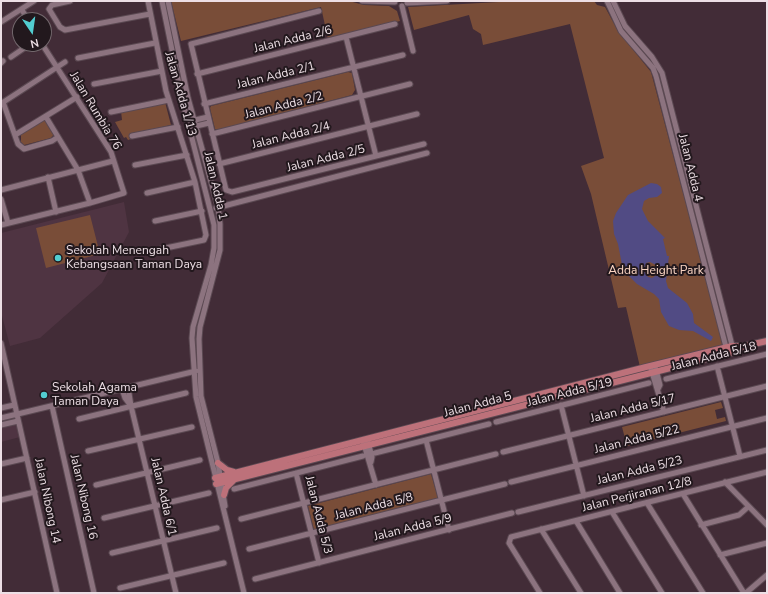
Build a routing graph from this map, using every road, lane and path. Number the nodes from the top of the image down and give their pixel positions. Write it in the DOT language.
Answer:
graph roads {
  1 [pos="34,1"];
  2 [pos="70,1"];
  3 [pos="148,1"];
  4 [pos="162,1"];
  5 [pos="168,1"];
  6 [pos="362,1"];
  7 [pos="447,1"];
  8 [pos="607,1"];
  9 [pos="613,1"];
  10 [pos="395,2"];
  11 [pos="408,2"];
  12 [pos="402,6"];
  13 [pos="22,10"];
  14 [pos="319,11"];
  15 [pos="150,14"];
  16 [pos="1,22"];
  17 [pos="395,24"];
  18 [pos="346,37"];
  19 [pos="155,43"];
  20 [pos="413,51"];
  21 [pos="18,52"];
  22 [pos="47,52"];
  23 [pos="403,54"];
  24 [pos="11,57"];
  25 [pos="78,58"];
  26 [pos="65,62"];
  27 [pos="353,66"];
  28 [pos="57,68"];
  29 [pos="162,71"];
  30 [pos="197,74"];
  31 [pos="94,84"];
  32 [pos="410,84"];
  33 [pos="77,97"];
  34 [pos="361,97"];
  35 [pos="169,100"];
  36 [pos="2,103"];
  37 [pos="204,104"];
  38 [pos="111,112"];
  39 [pos="417,114"];
  40 [pos="46,117"];
  41 [pos="208,120"];
  42 [pos="191,121"];
  43 [pos="368,126"];
  44 [pos="178,127"];
  45 [pos="193,127"];
  46 [pos="212,134"];
  47 [pos="15,135"];
  48 [pos="132,136"];
  49 [pos="58,137"];
  50 [pos="424,144"];
  51 [pos="427,154"];
  52 [pos="187,155"];
  53 [pos="376,156"];
  54 [pos="113,161"];
  55 [pos="219,164"];
  56 [pos="135,166"];
  57 [pos="78,170"];
  58 [pos="48,177"];
  59 [pos="195,182"];
  60 [pos="1,190"];
  61 [pos="147,193"];
  62 [pos="1,199"];
  63 [pos="90,203"];
  64 [pos="218,207"];
  65 [pos="212,209"];
  66 [pos="202,211"];
  67 [pos="56,212"];
  68 [pos="155,221"];
  69 [pos="8,223"];
  70 [pos="1,225"];
  71 [pos="161,249"];
  72 [pos="767,341"];
  73 [pos="1,343"];
  74 [pos="730,350"];
  75 [pos="767,354"];
  76 [pos="717,366"];
  77 [pos="653,368"];
  78 [pos="200,370"];
  79 [pos="194,371"];
  80 [pos="666,379"];
  81 [pos="649,383"];
  82 [pos="767,386"];
  83 [pos="128,387"];
  84 [pos="122,388"];
  85 [pos="186,393"];
  86 [pos="725,396"];
  87 [pos="14,405"];
  88 [pos="561,405"];
  89 [pos="52,406"];
  90 [pos="131,406"];
  91 [pos="1,408"];
  92 [pos="664,412"];
  93 [pos="16,414"];
  94 [pos="1,418"];
  95 [pos="767,418"];
  96 [pos="79,419"];
  97 [pos="18,421"];
  98 [pos="496,422"];
  99 [pos="489,424"];
  100 [pos="1,425"];
  101 [pos="732,426"];
  102 [pos="192,427"];
  103 [pos="569,436"];
  104 [pos="139,439"];
  105 [pos="426,440"];
  106 [pos="366,443"];
  107 [pos="767,450"];
  108 [pos="88,452"];
  109 [pos="503,452"];
  110 [pos="376,453"];
  111 [pos="496,454"];
  112 [pos="363,456"];
  113 [pos="740,456"];
  114 [pos="27,458"];
  115 [pos="200,460"];
  116 [pos="218,463"];
  117 [pos="1,464"];
  118 [pos="576,466"];
  119 [pos="433,470"];
  120 [pos="147,473"];
  121 [pos="296,473"];
  122 [pos="766,474"];
  123 [pos="236,475"];
  124 [pos="219,480"];
  125 [pos="511,482"];
  126 [pos="725,482"];
  127 [pos="505,484"];
  128 [pos="96,485"];
  129 [pos="376,485"];
  130 [pos="234,489"];
  131 [pos="35,492"];
  132 [pos="209,493"];
  133 [pos="683,494"];
  134 [pos="224,495"];
  135 [pos="584,496"];
  136 [pos="1,500"];
  137 [pos="441,500"];
  138 [pos="304,503"];
  139 [pos="647,503"];
  140 [pos="155,506"];
  141 [pos="748,507"];
  142 [pos="518,512"];
  143 [pos="612,512"];
  144 [pos="512,514"];
  145 [pos="226,517"];
  146 [pos="104,518"];
  147 [pos="241,519"];
  148 [pos="576,521"];
  149 [pos="766,524"];
  150 [pos="701,525"];
  151 [pos="217,528"];
  152 [pos="541,529"];
  153 [pos="449,530"];
  154 [pos="312,533"];
  155 [pos="163,541"];
  156 [pos="767,543"];
  157 [pos="249,549"];
  158 [pos="112,553"];
  159 [pos="720,555"];
  160 [pos="224,563"];
  161 [pos="319,563"];
  162 [pos="767,575"];
  163 [pos="172,576"];
  164 [pos="254,579"];
  165 [pos="120,588"];
  166 [pos="57,593"];
  167 [pos="94,593"];
  168 [pos="176,593"];
  169 [pos="244,593"];
  170 [pos="540,593"];
  171 [pos="581,593"];
  172 [pos="620,593"];
  173 [pos="662,593"];
  174 [pos="703,593"];
  175 [pos="745,593"];
  1 -- 13 [label="street"];
  2 -- 15 [label="street"];
  3 -- 15 [label="street, Jalan Adda 1/13"];
  4 -- 42 [label="street, Jalan Adda 1"];
  5 -- 42 [label="street, Jalan Adda 1"];
  6 -- 10 [label="street"];
  7 -- 11 [label="street"];
  8 -- 74 [label="street, Jalan Adda 4"];
  9 -- 74 [label="street, Jalan Adda 4"];
  10 -- 12 [label="street"];
  11 -- 12 [label="street"];
  12 -- 20 [label="street"];
  13 -- 16 [label="street"];
  14 -- 30 [label="street"];
  15 -- 19 [label="street, Jalan Adda 1/13"];
  17 -- 18 [label="street, Jalan Adda 2/6"];
  18 -- 27 [label="street"];
  18 -- 30 [label="street, Jalan Adda 2/6"];
  19 -- 25 [label="street"];
  19 -- 29 [label="street, Jalan Adda 1/13"];
  21 -- 24 [label="street"];
  22 -- 28 [label="street, Jalan Rumbia 76"];
  23 -- 27 [label="street, Jalan Adda 2/1"];
  26 -- 28 [label="street"];
  27 -- 34 [label="street"];
  27 -- 37 [label="street, Jalan Adda 2/1"];
  28 -- 33 [label="street, Jalan Rumbia 76"];
  28 -- 36 [label="street"];
  29 -- 31 [label="street"];
  29 -- 35 [label="street, Jalan Adda 1/13"];
  30 -- 37 [label="street"];
  32 -- 34 [label="street, Jalan Adda 2/2"];
  33 -- 40 [label="street"];
  33 -- 54 [label="street, Jalan Rumbia 76"];
  34 -- 43 [label="street"];
  34 -- 46 [label="street, Jalan Adda 2/2"];
  35 -- 38 [label="street"];
  35 -- 44 [label="street, Jalan Adda 1/13"];
  36 -- 47 [label="street"];
  37 -- 41 [label="street"];
  39 -- 43 [label="street, Jalan Adda 2/4"];
  40 -- 47 [label="street"];
  40 -- 49 [label="street"];
  41 -- 42 [label="street"];
  41 -- 45 [label="street"];
  41 -- 46 [label="street"];
  42 -- 45 [label="street, Jalan Adda 1"];
  43 -- 53 [label="street"];
  43 -- 55 [label="street, Jalan Adda 2/4"];
  44 -- 48 [label="street"];
  44 -- 52 [label="street, Jalan Adda 1/13"];
  45 -- 64 [label="street, Jalan Adda 1"];
  45 -- 65 [label="street, Jalan Adda 1"];
  46 -- 55 [label="street"];
  47 -- 49 [label="street"];
  49 -- 57 [label="street"];
  50 -- 53 [label="street, Jalan Adda 2/5"];
  51 -- 64 [label="street"];
  52 -- 56 [label="street"];
  52 -- 59 [label="street, Jalan Adda 1/13"];
  53 -- 55 [label="street, Jalan Adda 2/5"];
  54 -- 57 [label="street"];
  54 -- 63 [label="street, Jalan Rumbia 76"];
  57 -- 58 [label="street"];
  57 -- 63 [label="street"];
  58 -- 60 [label="street"];
  58 -- 67 [label="street"];
  59 -- 61 [label="street"];
  59 -- 66 [label="street, Jalan Adda 1/13"];
  62 -- 69 [label="street"];
  63 -- 67 [label="street"];
  64 -- 65 [label="street"];
  64 -- 78 [label="street, Jalan Adda 1"];
  65 -- 79 [label="street, Jalan Adda 1"];
  66 -- 68 [label="street"];
  66 -- 71 [label="street, Jalan Adda 1/13"];
  67 -- 69 [label="street"];
  69 -- 70 [label="street"];
  72 -- 74 [label="main road, Jalan Adda 5"];
  73 -- 87 [label="street, Jalan Nibong 14"];
  74 -- 77 [label="main road, Jalan Adda 5"];
  75 -- 76 [label="street, Jalan Adda 5/18"];
  76 -- 80 [label="street, Jalan Adda 5/18"];
  76 -- 86 [label="street"];
  77 -- 92 [label="street"];
  77 -- 106 [label="main road, Jalan Adda 5"];
  78 -- 79 [label="street"];
  78 -- 116 [label="street, Jalan Adda 1"];
  79 -- 83 [label="street"];
  79 -- 124 [label="street, Jalan Adda 1"];
  81 -- 88 [label="street, Jalan Adda 5/19"];
  82 -- 86 [label="street, Jalan Adda 5/17"];
  83 -- 84 [label="street"];
  83 -- 90 [label="street"];
  84 -- 89 [label="street"];
  84 -- 90 [label="street"];
  85 -- 90 [label="street"];
  86 -- 92 [label="street, Jalan Adda 5/17"];
  86 -- 101 [label="street"];
  87 -- 91 [label="street"];
  87 -- 93 [label="street, Jalan Nibong 14"];
  88 -- 98 [label="street, Jalan Adda 5/19"];
  88 -- 103 [label="street"];
  89 -- 93 [label="street"];
  89 -- 167 [label="street, Jalan Nibong 16"];
  90 -- 96 [label="street"];
  90 -- 104 [label="street, Jalan Adda 6/1"];
  92 -- 103 [label="street, Jalan Adda 5/17"];
  93 -- 94 [label="street"];
  93 -- 97 [label="street, Jalan Nibong 14"];
  95 -- 101 [label="street, Jalan Adda 5/22"];
  97 -- 100 [label="street"];
  97 -- 114 [label="street, Jalan Nibong 14"];
  99 -- 105 [label="street"];
  101 -- 113 [label="street"];
  101 -- 118 [label="street, Jalan Adda 5/22"];
  102 -- 104 [label="street"];
  103 -- 109 [label="street, Jalan Adda 5/17"];
  103 -- 118 [label="street"];
  104 -- 108 [label="street"];
  104 -- 120 [label="street, Jalan Adda 6/1"];
  105 -- 110 [label="street"];
  105 -- 119 [label="street"];
  106 -- 123 [label="main road, Jalan Adda 5"];
  106 -- 129 [label="street"];
  107 -- 113 [label="street, Jalan Adda 5/23"];
  111 -- 119 [label="street"];
  112 -- 121 [label="street"];
  113 -- 135 [label="street, Jalan Adda 5/23"];
  114 -- 117 [label="street"];
  114 -- 131 [label="street, Jalan Nibong 14"];
  115 -- 120 [label="street"];
  116 -- 123 [label="main road"];
  116 -- 124 [label="street, Jalan Adda 1"];
  118 -- 125 [label="street, Jalan Adda 5/22"];
  118 -- 135 [label="street"];
  119 -- 129 [label="street"];
  119 -- 137 [label="street"];
  120 -- 128 [label="street"];
  120 -- 140 [label="street, Jalan Adda 6/1"];
  121 -- 130 [label="street"];
  121 -- 138 [label="street, Jalan Adda 5/3"];
  122 -- 126 [label="street, Jalan Perjiranan 12/8"];
  123 -- 124 [label="main road, Jalan Adda 5"];
  123 -- 134 [label="main road"];
  124 -- 134 [label="street, Jalan Adda 1"];
  124 -- 145 [label="street, Jalan Adda 1"];
  126 -- 133 [label="street, Jalan Perjiranan 12/8"];
  126 -- 141 [label="street"];
  127 -- 137 [label="street, Jalan Adda 5/8"];
  129 -- 138 [label="street"];
  131 -- 136 [label="street"];
  131 -- 166 [label="street, Jalan Nibong 14"];
  132 -- 140 [label="street"];
  133 -- 139 [label="street, Jalan Perjiranan 12/8"];
  133 -- 150 [label="street"];
  134 -- 145 [label="street, Jalan Adda 1"];
  135 -- 142 [label="street, Jalan Adda 5/23"];
  137 -- 153 [label="street"];
  137 -- 154 [label="street, Jalan Adda 5/8"];
  138 -- 147 [label="street"];
  138 -- 154 [label="street, Jalan Adda 5/3"];
  139 -- 143 [label="street, Jalan Perjiranan 12/8"];
  139 -- 174 [label="street"];
  140 -- 146 [label="street"];
  140 -- 155 [label="street, Jalan Adda 6/1"];
  141 -- 149 [label="street"];
  141 -- 150 [label="street"];
  143 -- 148 [label="street, Jalan Perjiranan 12/8"];
  143 -- 173 [label="street"];
  144 -- 153 [label="street, Jalan Adda 5/9"];
  145 -- 169 [label="street, Jalan Adda 1"];
  148 -- 152 [label="street, Jalan Perjiranan 12/8"];
  148 -- 172 [label="street"];
  150 -- 159 [label="street"];
  151 -- 155 [label="street"];
  152 -- 170 [label="street, Jalan Perjiranan 12/8"];
  152 -- 171 [label="street"];
  153 -- 161 [label="street, Jalan Adda 5/9"];
  154 -- 157 [label="street, Jalan Adda 5/8"];
  154 -- 161 [label="street, Jalan Adda 5/3"];
  155 -- 158 [label="street"];
  155 -- 163 [label="street, Jalan Adda 6/1"];
  156 -- 159 [label="street"];
  159 -- 175 [label="street"];
  160 -- 163 [label="street"];
  161 -- 164 [label="street"];
  162 -- 175 [label="street"];
  163 -- 165 [label="street"];
  163 -- 168 [label="street, Jalan Adda 6/1"];
}
